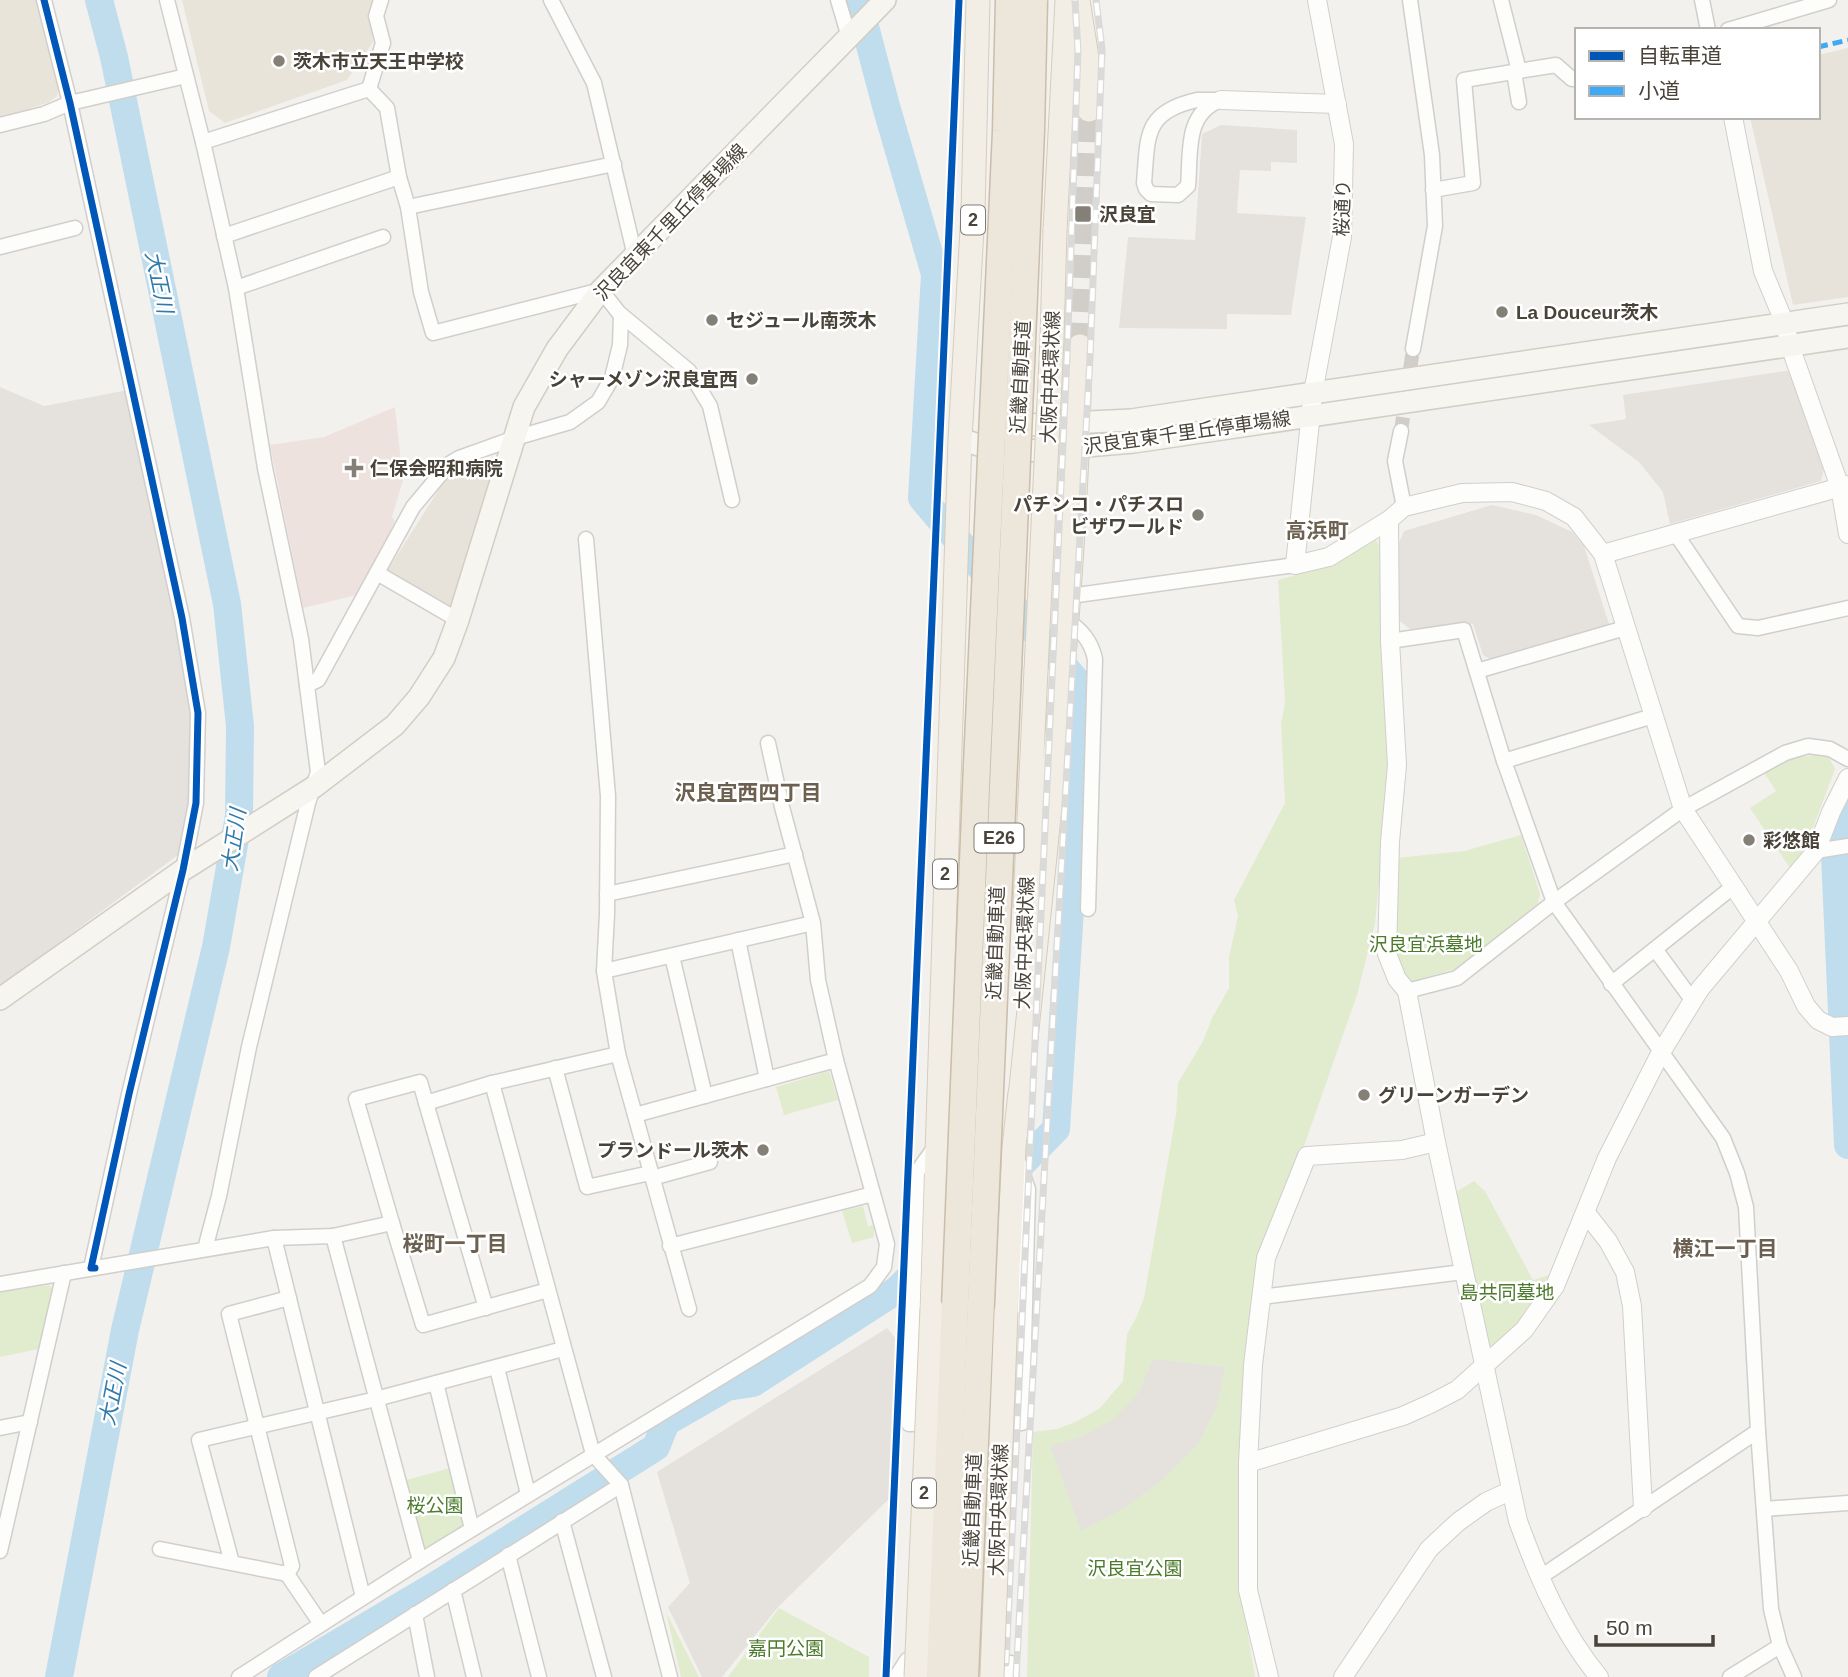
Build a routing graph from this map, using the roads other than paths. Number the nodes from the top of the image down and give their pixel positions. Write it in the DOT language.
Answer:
graph roads {
  1 [pos="44,0"];
  2 [pos="167,0"];
  3 [pos="381,0"];
  4 [pos="551,0"];
  5 [pos="838,0"];
  6 [pos="978,0"];
  7 [pos="1009,0"];
  8 [pos="1034,0"];
  9 [pos="1067,0"];
  10 [pos="1078,0"];
  11 [pos="1317,0"];
  12 [pos="1410,0"];
  13 [pos="1501,0"];
  14 [pos="1702,0"];
  15 [pos="1829,0"];
  16 [pos="880,5"];
  17 [pos="1708,28"];
  18 [pos="1735,28"];
  19 [pos="852,34"];
  20 [pos="1516,72"];
  21 [pos="186,76"];
  22 [pos="1575,79"];
  23 [pos="369,89"];
  24 [pos="1221,100"];
  25 [pos="1519,102"];
  26 [pos="70,103"];
  27 [pos="1337,104"];
  28 [pos="1089,110"];
  29 [pos="1733,119"];
  30 [pos="0,125"];
  31 [pos="203,142"];
  32 [pos="614,164"];
  33 [pos="400,177"];
  34 [pos="1433,190"];
  35 [pos="408,207"];
  36 [pos="75,228"];
  37 [pos="224,236"];
  38 [pos="383,237"];
  39 [pos="0,247"];
  40 [pos="635,256"];
  41 [pos="236,288"];
  42 [pos="601,290"];
  43 [pos="1848,314"];
  44 [pos="621,315"];
  45 [pos="1785,324"];
  46 [pos="1848,337"];
  47 [pos="1080,346"];
  48 [pos="1790,346"];
  49 [pos="1413,349"];
  50 [pos="1312,393"];
  51 [pos="1310,415"];
  52 [pos="1079,423"];
  53 [pos="1401,431"];
  54 [pos="516,438"];
  55 [pos="960,439"];
  56 [pos="1078,449"];
  57 [pos="1844,486"];
  58 [pos="732,500"];
  59 [pos="1404,507"];
  60 [pos="1389,520"];
  61 [pos="1676,534"];
  62 [pos="1848,534"];
  63 [pos="586,539"];
  64 [pos="1603,554"];
  65 [pos="1295,565"];
  66 [pos="377,573"];
  67 [pos="1070,596"];
  68 [pos="1848,608"];
  69 [pos="458,620"];
  70 [pos="1068,621"];
  71 [pos="1625,628"];
  72 [pos="1390,641"];
  73 [pos="1477,671"];
  74 [pos="307,685"];
  75 [pos="1653,716"];
  76 [pos="768,743"];
  77 [pos="1848,759"];
  78 [pos="1504,761"];
  79 [pos="1848,778"];
  80 [pos="307,792"];
  81 [pos="1683,810"];
  82 [pos="1848,846"];
  83 [pos="1815,851"];
  84 [pos="795,854"];
  85 [pos="184,870"];
  86 [pos="1734,886"];
  87 [pos="607,894"];
  88 [pos="1554,902"];
  89 [pos="1088,909"];
  90 [pos="1756,920"];
  91 [pos="813,923"];
  92 [pos="738,940"];
  93 [pos="1655,949"];
  94 [pos="672,956"];
  95 [pos="604,971"];
  96 [pos="1611,984"];
  97 [pos="1407,991"];
  98 [pos="0,999"];
  99 [pos="1693,1000"];
  100 [pos="1840,1026"];
  101 [pos="618,1054"];
  102 [pos="1660,1054"];
  103 [pos="836,1060"];
  104 [pos="555,1068"];
  105 [pos="766,1079"];
  106 [pos="492,1083"];
  107 [pos="705,1096"];
  108 [pos="426,1103"];
  109 [pos="1019,1108"];
  110 [pos="635,1115"];
  111 [pos="1436,1142"];
  112 [pos="937,1144"];
  113 [pos="1014,1147"];
  114 [pos="710,1162"];
  115 [pos="651,1175"];
  116 [pos="873,1194"];
  117 [pos="1586,1213"];
  118 [pos="392,1223"];
  119 [pos="333,1236"];
  120 [pos="274,1238"];
  121 [pos="670,1246"];
  122 [pos="201,1250"];
  123 [pos="93,1268"];
  124 [pos="1463,1272"];
  125 [pos="64,1273"];
  126 [pos="0,1284"];
  127 [pos="548,1290"];
  128 [pos="1261,1297"];
  129 [pos="289,1298"];
  130 [pos="486,1308"];
  131 [pos="689,1309"];
  132 [pos="563,1349"];
  133 [pos="496,1367"];
  134 [pos="1485,1367"];
  135 [pos="436,1383"];
  136 [pos="376,1399"];
  137 [pos="319,1413"];
  138 [pos="30,1422"];
  139 [pos="257,1425"];
  140 [pos="0,1428"];
  141 [pos="1758,1431"];
  142 [pos="593,1454"];
  143 [pos="1248,1463"];
  144 [pos="621,1485"];
  145 [pos="1510,1491"];
  146 [pos="528,1494"];
  147 [pos="1848,1503"];
  148 [pos="1643,1507"];
  149 [pos="1764,1508"];
  150 [pos="562,1521"];
  151 [pos="472,1529"];
  152 [pos="160,1549"];
  153 [pos="0,1551"];
  154 [pos="508,1555"];
  155 [pos="420,1561"];
  156 [pos="232,1563"];
  157 [pos="287,1574"];
  158 [pos="1539,1578"];
  159 [pos="453,1590"];
  160 [pos="363,1597"];
  161 [pos="415,1614"];
  162 [pos="321,1624"];
  163 [pos="1780,1647"];
  164 [pos="900,1676"];
  165 [pos="239,1677"];
  166 [pos="316,1677"];
  167 [pos="428,1677"];
  168 [pos="474,1677"];
  169 [pos="539,1677"];
  170 [pos="604,1677"];
  171 [pos="670,1677"];
  172 [pos="940,1677"];
  173 [pos="965,1677"];
  174 [pos="992,1677"];
  175 [pos="1011,1677"];
  176 [pos="1269,1677"];
  177 [pos="1343,1677"];
  178 [pos="1599,1677"];
  179 [pos="1730,1677"];
  180 [pos="1794,1677"];
  1 -- 26 [label="street"];
  2 -- 21 [label="street"];
  3 -- 23 [label="street"];
  4 -- 32 [label="street"];
  5 -- 19 [label="street"];
  6 -- 55 [label="main road, 2"];
  7 -- 172 [label="highway, 近畿自動車道 / E26, bridge"];
  8 -- 173 [label="highway, 近畿自動車道 / E26, bridge"];
  9 -- 109 [label="main road, 大阪中央環状線, bridge"];
  10 -- 28 [label="main road"];
  11 -- 27 [label="street, 桜通り"];
  12 -- 34 [label="street"];
  13 -- 20 [label="street"];
  14 -- 17 [label="street"];
  15 -- 18 [label="street"];
  16 -- 19 [label="main road, 沢良宜東千里丘停車場線"];
  19 -- 40 [label="main road, 沢良宜東千里丘停車場線"];
  20 -- 22 [label="street"];
  20 -- 25 [label="street"];
  20 -- 34 [label="street"];
  21 -- 26 [label="street"];
  21 -- 31 [label="street"];
  23 -- 31 [label="street"];
  23 -- 33 [label="street"];
  24 -- 24 [label="street"];
  24 -- 27 [label="street"];
  26 -- 30 [label="street"];
  26 -- 85 [label="street"];
  27 -- 50 [label="street, 桜通り"];
  29 -- 45 [label="street"];
  31 -- 37 [label="street"];
  32 -- 35 [label="street"];
  32 -- 40 [label="street"];
  33 -- 35 [label="street"];
  33 -- 37 [label="street"];
  34 -- 49 [label="street"];
  35 -- 42 [label="street"];
  36 -- 39 [label="street"];
  37 -- 41 [label="street"];
  38 -- 41 [label="street"];
  40 -- 42 [label="main road, 沢良宜東千里丘停車場線"];
  41 -- 74 [label="street"];
  42 -- 44 [label="street"];
  42 -- 54 [label="main road, 沢良宜東千里丘停車場線"];
  43 -- 45 [label="main road, 沢良宜東千里丘停車場線"];
  44 -- 54 [label="street"];
  44 -- 58 [label="street"];
  45 -- 48 [label="street"];
  45 -- 50 [label="main road, 沢良宜東千里丘停車場線"];
  46 -- 48 [label="main road, 沢良宜東千里丘停車場線"];
  47 -- 52 [label="main road"];
  48 -- 51 [label="main road, 沢良宜東千里丘停車場線"];
  48 -- 57 [label="street"];
  50 -- 51 [label="street, 桜通り"];
  50 -- 52 [label="main road, 沢良宜東千里丘停車場線"];
  51 -- 56 [label="main road, 沢良宜東千里丘停車場線"];
  51 -- 65 [label="street, 桜通り"];
  52 -- 55 [label="main road, 沢良宜東千里丘停車場線"];
  52 -- 56 [label="main road"];
  53 -- 59 [label="street"];
  54 -- 66 [label="street"];
  54 -- 69 [label="main road, 沢良宜東千里丘停車場線"];
  55 -- 56 [label="main road, 沢良宜東千里丘停車場線"];
  55 -- 112 [label="main road, 2"];
  56 -- 67 [label="main road"];
  57 -- 61 [label="street"];
  57 -- 62 [label="street"];
  59 -- 60 [label="street"];
  59 -- 64 [label="street"];
  60 -- 65 [label="street"];
  60 -- 72 [label="street"];
  61 -- 64 [label="street"];
  61 -- 68 [label="street"];
  63 -- 87 [label="street"];
  64 -- 71 [label="street"];
  65 -- 67 [label="street"];
  66 -- 69 [label="street"];
  66 -- 74 [label="street"];
  67 -- 70 [label="main road"];
  69 -- 80 [label="main road, 沢良宜東千里丘停車場線"];
  70 -- 89 [label="street"];
  70 -- 109 [label="main road"];
  71 -- 73 [label="street"];
  71 -- 75 [label="street"];
  72 -- 73 [label="street"];
  72 -- 97 [label="street"];
  73 -- 78 [label="street"];
  74 -- 80 [label="street"];
  75 -- 78 [label="street"];
  75 -- 81 [label="street"];
  76 -- 84 [label="street"];
  77 -- 81 [label="street"];
  78 -- 88 [label="street"];
  79 -- 83 [label="street"];
  80 -- 85 [label="main road, 沢良宜東千里丘停車場線"];
  80 -- 122 [label="street"];
  81 -- 86 [label="street"];
  81 -- 88 [label="street"];
  82 -- 83 [label="street"];
  83 -- 90 [label="street"];
  84 -- 87 [label="street"];
  84 -- 91 [label="street"];
  85 -- 98 [label="main road, 沢良宜東千里丘停車場線"];
  85 -- 123 [label="street"];
  86 -- 90 [label="street"];
  86 -- 93 [label="street"];
  87 -- 95 [label="street"];
  88 -- 96 [label="street"];
  88 -- 97 [label="street"];
  90 -- 99 [label="street"];
  90 -- 100 [label="street"];
  91 -- 92 [label="street"];
  91 -- 103 [label="street"];
  92 -- 94 [label="street"];
  92 -- 105 [label="street"];
  93 -- 96 [label="street"];
  93 -- 99 [label="street"];
  94 -- 95 [label="street"];
  94 -- 107 [label="street"];
  95 -- 101 [label="street"];
  96 -- 102 [label="street"];
  97 -- 111 [label="street"];
  99 -- 102 [label="street"];
  101 -- 104 [label="street"];
  101 -- 110 [label="street"];
  102 -- 117 [label="street"];
  102 -- 141 [label="street"];
  103 -- 105 [label="street"];
  103 -- 116 [label="street"];
  104 -- 106 [label="street"];
  104 -- 115 [label="street"];
  105 -- 107 [label="street"];
  106 -- 108 [label="street"];
  106 -- 127 [label="street"];
  107 -- 110 [label="street"];
  108 -- 118 [label="street"];
  108 -- 130 [label="street"];
  109 -- 113 [label="main road, 大阪中央環状線"];
  110 -- 115 [label="street"];
  111 -- 124 [label="street"];
  111 -- 128 [label="street"];
  112 -- 113 [label="street"];
  112 -- 164 [label="main road, 2, bridge"];
  113 -- 174 [label="main road, 大阪中央環状線, bridge"];
  114 -- 115 [label="street"];
  115 -- 121 [label="street"];
  116 -- 121 [label="street"];
  116 -- 142 [label="street"];
  117 -- 134 [label="street"];
  117 -- 148 [label="street"];
  118 -- 119 [label="street"];
  118 -- 130 [label="street"];
  119 -- 120 [label="street"];
  119 -- 136 [label="street"];
  120 -- 122 [label="street"];
  120 -- 129 [label="street"];
  121 -- 131 [label="street"];
  122 -- 123 [label="street"];
  123 -- 125 [label="street"];
  124 -- 128 [label="street"];
  124 -- 134 [label="street"];
  125 -- 126 [label="street"];
  125 -- 138 [label="street"];
  127 -- 130 [label="street"];
  127 -- 132 [label="street"];
  128 -- 143 [label="street"];
  129 -- 137 [label="street"];
  129 -- 139 [label="street"];
  132 -- 133 [label="street"];
  132 -- 142 [label="street"];
  133 -- 135 [label="street"];
  133 -- 146 [label="street"];
  134 -- 143 [label="street"];
  134 -- 145 [label="street"];
  135 -- 136 [label="street"];
  135 -- 151 [label="street"];
  136 -- 137 [label="street"];
  136 -- 155 [label="street"];
  137 -- 139 [label="street"];
  137 -- 160 [label="street"];
  138 -- 140 [label="street"];
  138 -- 153 [label="street"];
  139 -- 156 [label="street"];
  139 -- 157 [label="street"];
  141 -- 148 [label="street"];
  141 -- 149 [label="street"];
  142 -- 144 [label="street"];
  142 -- 146 [label="street"];
  143 -- 176 [label="street"];
  144 -- 150 [label="street"];
  144 -- 171 [label="street"];
  145 -- 158 [label="street"];
  145 -- 177 [label="street"];
  146 -- 151 [label="street"];
  147 -- 149 [label="street"];
  148 -- 158 [label="street"];
  149 -- 163 [label="street"];
  150 -- 154 [label="street"];
  150 -- 170 [label="street"];
  151 -- 155 [label="street"];
  152 -- 156 [label="street"];
  154 -- 159 [label="street"];
  154 -- 169 [label="street"];
  155 -- 160 [label="street"];
  156 -- 157 [label="street"];
  157 -- 162 [label="street"];
  158 -- 178 [label="street"];
  159 -- 161 [label="street"];
  159 -- 168 [label="street"];
  160 -- 162 [label="street"];
  161 -- 166 [label="street"];
  161 -- 167 [label="street"];
  162 -- 165 [label="street"];
  163 -- 179 [label="street"];
  163 -- 180 [label="street"];
  164 -- 175 [label="street"];
}
